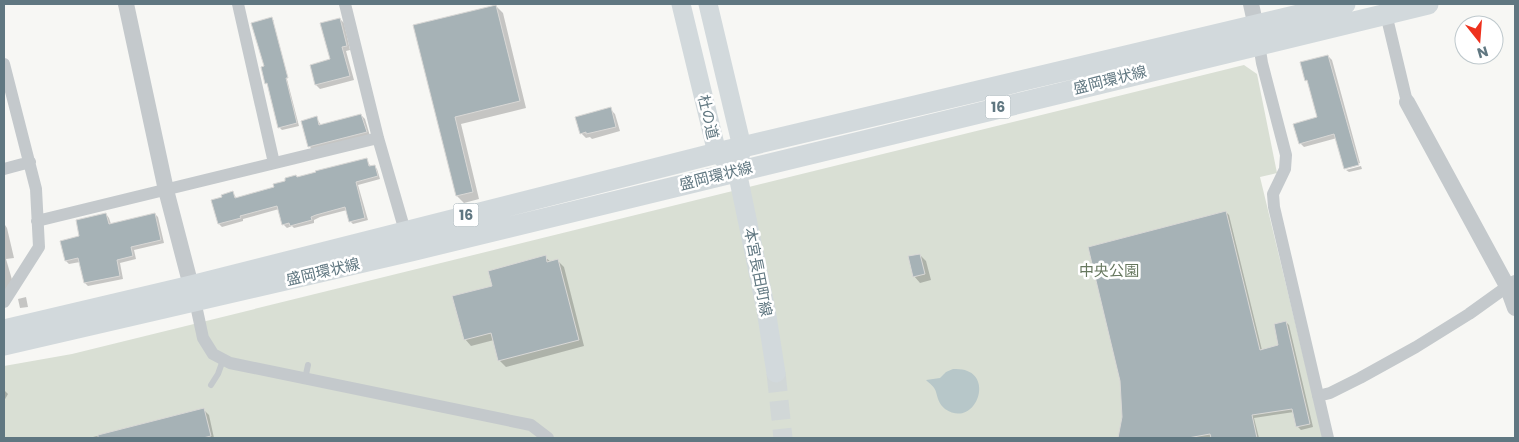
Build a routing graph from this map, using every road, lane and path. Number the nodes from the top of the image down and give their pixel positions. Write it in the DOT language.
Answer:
graph roads {
  1 [pos="126,4"];
  2 [pos="238,4"];
  3 [pos="345,4"];
  4 [pos="681,4"];
  5 [pos="708,4"];
  6 [pos="1251,4"];
  7 [pos="1345,4"];
  8 [pos="1428,4"];
  9 [pos="1386,14"];
  10 [pos="1258,34"];
  11 [pos="4,64"];
  12 [pos="1408,102"];
  13 [pos="378,138"];
  14 [pos="742,147"];
  15 [pos="717,153"];
  16 [pos="30,162"];
  17 [pos="274,163"];
  18 [pos="4,169"];
  19 [pos="737,171"];
  20 [pos="166,190"];
  21 [pos="37,221"];
  22 [pos="405,230"];
  23 [pos="411,251"];
  24 [pos="1511,284"];
  25 [pos="193,294"];
  26 [pos="4,302"];
  27 [pos="1515,308"];
  28 [pos="4,330"];
  29 [pos="4,346"];
  30 [pos="223,360"];
  31 [pos="308,365"];
  32 [pos="776,373"];
  33 [pos="305,379"];
  34 [pos="211,386"];
  35 [pos="1318,396"];
  36 [pos="548,438"];
  37 [pos="1328,438"];
  1 -- 20 [label="street"];
  2 -- 17 [label="street"];
  3 -- 13 [label="street"];
  4 -- 15 [label="main road, 杜の道"];
  5 -- 14 [label="main road, 杜の道"];
  6 -- 10 [label="street"];
  7 -- 10 [label="main road, 盛岡環状線 / 16"];
  8 -- 9 [label="main road, 盛岡環状線 / 16"];
  9 -- 10 [label="main road, 盛岡環状線 / 16"];
  9 -- 12 [label="street"];
  10 -- 14 [label="main road, 盛岡環状線 / 16"];
  10 -- 19 [label="main road, 盛岡環状線 / 16"];
  10 -- 35 [label="street"];
  11 -- 16 [label="street"];
  12 -- 24 [label="street"];
  13 -- 17 [label="street"];
  13 -- 22 [label="street"];
  14 -- 15 [label="main road, 盛岡環状線 / 16"];
  14 -- 19 [label="main road, 杜の道"];
  15 -- 19 [label="main road, 杜の道"];
  15 -- 22 [label="main road, 盛岡環状線 / 16"];
  16 -- 18 [label="street"];
  16 -- 21 [label="street"];
  17 -- 20 [label="street"];
  19 -- 23 [label="main road, 盛岡環状線 / 16"];
  19 -- 32 [label="main road, 本宮長田町線"];
  20 -- 21 [label="street"];
  20 -- 25 [label="street"];
  21 -- 26 [label="street"];
  22 -- 23 [label="street"];
  22 -- 25 [label="main road, 盛岡環状線 / 16"];
  23 -- 25 [label="main road, 盛岡環状線 / 16"];
  24 -- 27 [label="street"];
  24 -- 35 [label="street"];
  25 -- 28 [label="main road, 盛岡環状線 / 16"];
  25 -- 29 [label="main road, 盛岡環状線 / 16"];
  25 -- 30 [label="street"];
  30 -- 33 [label="street"];
  30 -- 34 [label="lane"];
  31 -- 33 [label="lane"];
  33 -- 36 [label="street"];
  35 -- 37 [label="street"];
}
